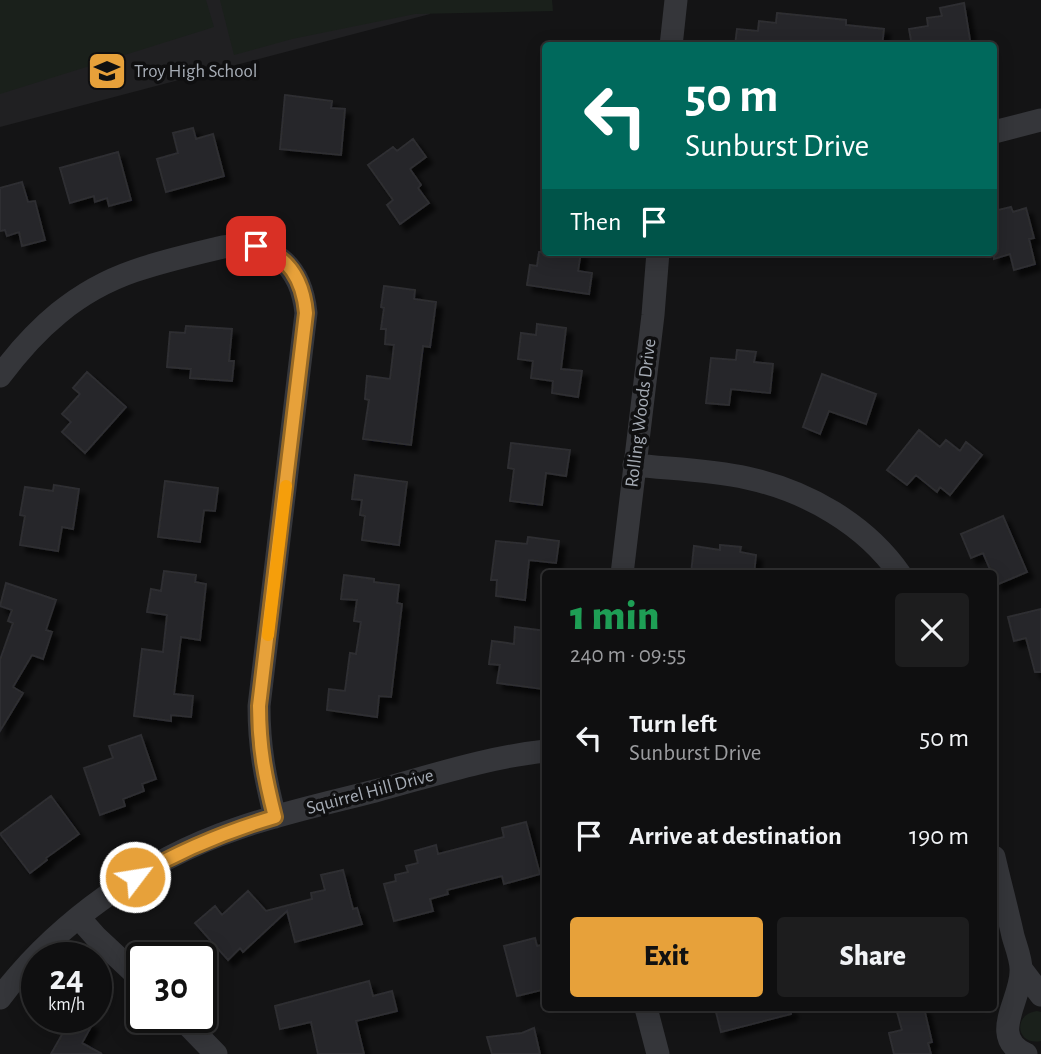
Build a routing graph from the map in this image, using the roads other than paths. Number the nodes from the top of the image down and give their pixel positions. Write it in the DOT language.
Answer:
graph roads {
  1 [pos="676,0"];
  2 [pos="671,42"];
  3 [pos="1041,120"];
  4 [pos="997,130"];
  5 [pos="658,256"];
  6 [pos="0,376"];
  7 [pos="634,465"];
  8 [pos="622,570"];
  9 [pos="897,570"];
  10 [pos="542,752"];
  11 [pos="275,817"];
  12 [pos="997,869"];
  13 [pos="79,918"];
  14 [pos="126,965"];
  15 [pos="1022,970"];
  16 [pos="1041,995"];
  17 [pos="0,998"];
  18 [pos="648,1017"];
  19 [pos="196,1033"];
  20 [pos="216,1054"];
  21 [pos="656,1054"];
  22 [pos="1026,1054"];
  1 -- 2 [label="street"];
  3 -- 4 [label="street"];
  5 -- 7 [label="street, Rolling Woods Drive"];
  6 -- 11 [label="street"];
  7 -- 8 [label="street, Rolling Woods Drive"];
  7 -- 9 [label="street"];
  10 -- 11 [label="street, Squirrel Hill Drive"];
  11 -- 13 [label="street, Squirrel Hill Drive"];
  12 -- 15 [label="street"];
  13 -- 14 [label="street"];
  13 -- 17 [label="street, Squirrel Hill Drive"];
  15 -- 16 [label="street"];
  15 -- 22 [label="street"];
  18 -- 21 [label="street"];
  19 -- 20 [label="street"];
}
